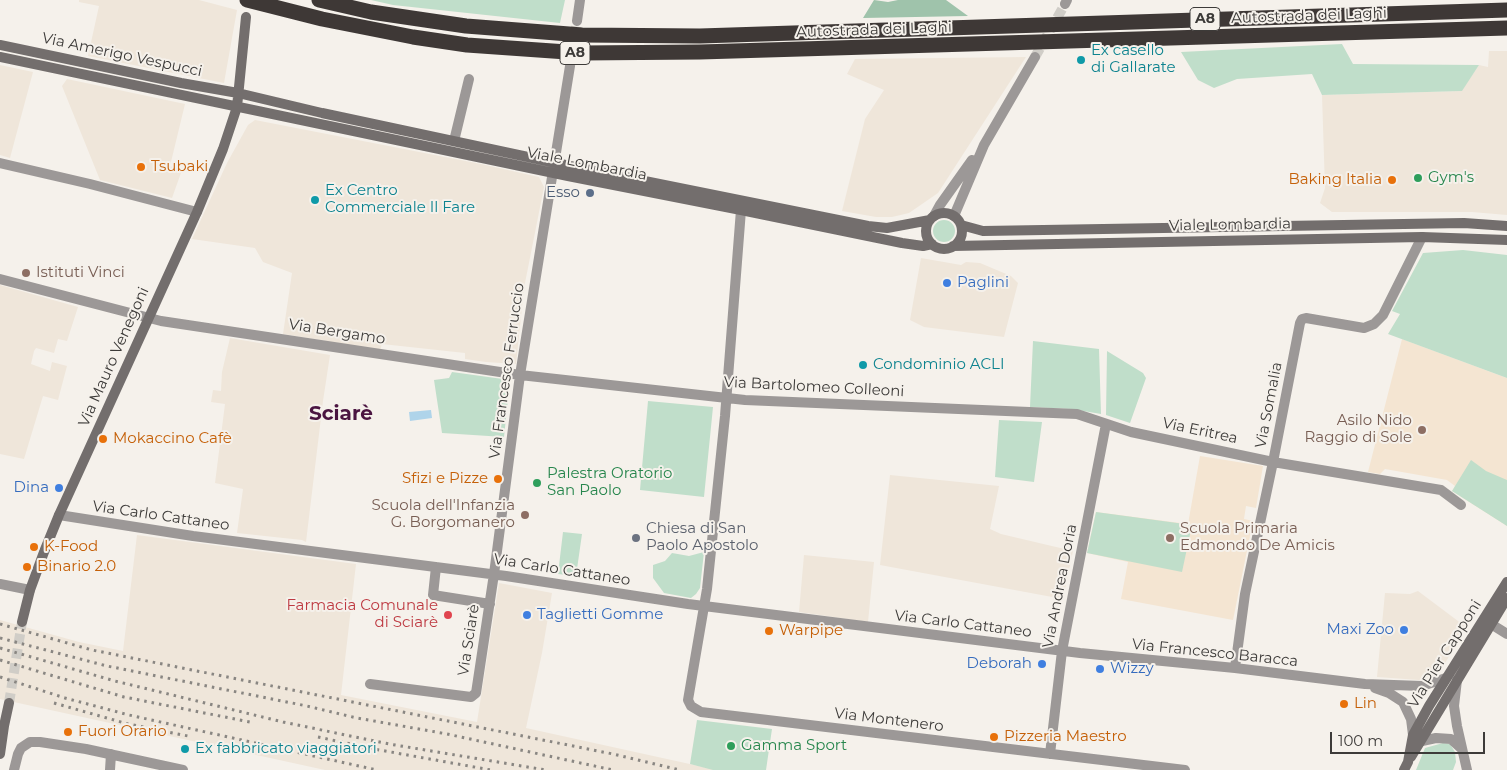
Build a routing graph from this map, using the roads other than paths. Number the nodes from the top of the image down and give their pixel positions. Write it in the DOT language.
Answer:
graph roads {
  1 [pos="248,0"];
  2 [pos="319,0"];
  3 [pos="580,0"];
  4 [pos="1507,10"];
  5 [pos="246,16"];
  6 [pos="577,21"];
  7 [pos="1507,28"];
  8 [pos="0,45"];
  9 [pos="0,57"];
  10 [pos="1035,57"];
  11 [pos="570,66"];
  12 [pos="469,78"];
  13 [pos="238,92"];
  14 [pos="237,107"];
  15 [pos="454,141"];
  16 [pos="984,145"];
  17 [pos="555,162"];
  18 [pos="0,163"];
  19 [pos="554,174"];
  20 [pos="741,210"];
  21 [pos="197,212"];
  22 [pos="954,216"];
  23 [pos="932,218"];
  24 [pos="961,225"];
  25 [pos="1507,226"];
  26 [pos="1422,237"];
  27 [pos="1507,240"];
  28 [pos="932,244"];
  29 [pos="953,246"];
  30 [pos="0,279"];
  31 [pos="149,318"];
  32 [pos="520,375"];
  33 [pos="726,398"];
  34 [pos="1106,424"];
  35 [pos="1274,462"];
  36 [pos="1461,505"];
  37 [pos="59,516"];
  38 [pos="436,567"];
  39 [pos="494,574"];
  40 [pos="1507,582"];
  41 [pos="0,584"];
  42 [pos="30,590"];
  43 [pos="1507,598"];
  44 [pos="490,604"];
  45 [pos="704,606"];
  46 [pos="22,622"];
  47 [pos="1491,624"];
  48 [pos="1507,634"];
  49 [pos="1062,651"];
  50 [pos="1235,668"];
  51 [pos="1446,678"];
  52 [pos="1458,679"];
  53 [pos="370,684"];
  54 [pos="1365,684"];
  55 [pos="9,703"];
  56 [pos="1418,738"];
  57 [pos="1462,749"];
  58 [pos="0,754"];
  59 [pos="111,754"];
  60 [pos="1050,754"];
  61 [pos="1406,766"];
  62 [pos="1466,769"];
  63 [pos="14,770"];
  64 [pos="110,770"];
  65 [pos="183,770"];
  66 [pos="1186,770"];
  1 -- 7 [label="highway, Autostrada dei Laghi / A8"];
  2 -- 4 [label="highway, Autostrada dei Laghi / A8"];
  3 -- 6 [label="street"];
  5 -- 13 [label="main road, Via Mauro Venegoni"];
  8 -- 13 [label="main road, Via Amerigo Vespucci"];
  9 -- 14 [label="main road, Via Amerigo Vespucci"];
  10 -- 16 [label="street"];
  11 -- 17 [label="street, Via Francesco Ferruccio"];
  12 -- 15 [label="street"];
  13 -- 14 [label="main road, Via Mauro Venegoni"];
  13 -- 15 [label="main road, Viale Lombardia"];
  14 -- 19 [label="main road, Viale Lombardia"];
  14 -- 21 [label="main road, Via Mauro Venegoni"];
  15 -- 17 [label="main road, Viale Lombardia"];
  16 -- 22 [label="street"];
  16 -- 23 [label="street"];
  17 -- 19 [label="street, Via Francesco Ferruccio"];
  17 -- 23 [label="main road, Viale Lombardia"];
  18 -- 21 [label="street"];
  19 -- 20 [label="main road, Viale Lombardia"];
  19 -- 32 [label="street, Via Francesco Ferruccio"];
  20 -- 28 [label="main road, Viale Lombardia"];
  20 -- 33 [label="street"];
  21 -- 31 [label="main road, Via Mauro Venegoni"];
  22 -- 23 [label="main road"];
  22 -- 24 [label="main road"];
  23 -- 28 [label="main road"];
  24 -- 25 [label="main road, Viale Lombardia"];
  24 -- 29 [label="main road"];
  26 -- 27 [label="main road, Viale Lombardia"];
  26 -- 29 [label="main road, Viale Lombardia"];
  26 -- 35 [label="street, Via Somalia"];
  28 -- 29 [label="main road"];
  30 -- 31 [label="street, Via Bergamo"];
  31 -- 32 [label="street, Via Bergamo"];
  31 -- 37 [label="main road, Via Mauro Venegoni"];
  32 -- 33 [label="street, Via Bartolomeo Colleoni"];
  32 -- 39 [label="street, Via Francesco Ferruccio"];
  33 -- 34 [label="street, Via Bartolomeo Colleoni"];
  33 -- 45 [label="street"];
  34 -- 35 [label="street, Via Eritrea"];
  34 -- 49 [label="street, Via Andrea Doria"];
  35 -- 36 [label="street, Via Eritrea"];
  35 -- 50 [label="street, Via Somalia"];
  37 -- 38 [label="street, Via Carlo Cattaneo"];
  37 -- 42 [label="main road, Via Mauro Venegoni"];
  38 -- 39 [label="street, Via Carlo Cattaneo"];
  38 -- 44 [label="street"];
  39 -- 44 [label="street, Via Sciarè"];
  39 -- 45 [label="street, Via Carlo Cattaneo"];
  40 -- 51 [label="main road, Via Pier Capponi"];
  41 -- 42 [label="street"];
  42 -- 46 [label="main road, Via Mauro Venegoni"];
  43 -- 47 [label="main road, Via Pier Capponi"];
  44 -- 53 [label="street, Via Sciarè"];
  45 -- 49 [label="street, Via Carlo Cattaneo"];
  45 -- 60 [label="street, Via Montenero"];
  47 -- 48 [label="street"];
  47 -- 52 [label="main road, Via Pier Capponi"];
  49 -- 50 [label="street, Via Francesco Baracca"];
  49 -- 60 [label="street, Via Andrea Doria"];
  50 -- 54 [label="street, Via Francesco Baracca"];
  51 -- 54 [label="street, Via Francesco Baracca"];
  51 -- 56 [label="main road, Via Pier Capponi"];
  52 -- 56 [label="main road, Via Pier Capponi"];
  52 -- 57 [label="street"];
  54 -- 56 [label="street, Via Francesco Baracca"];
  55 -- 58 [label="main road"];
  56 -- 57 [label="street"];
  56 -- 61 [label="main road, Via Pier Capponi"];
  57 -- 62 [label="street"];
  59 -- 63 [label="street"];
  59 -- 64 [label="street"];
  59 -- 65 [label="street"];
  60 -- 66 [label="street, Via Montenero"];
}
